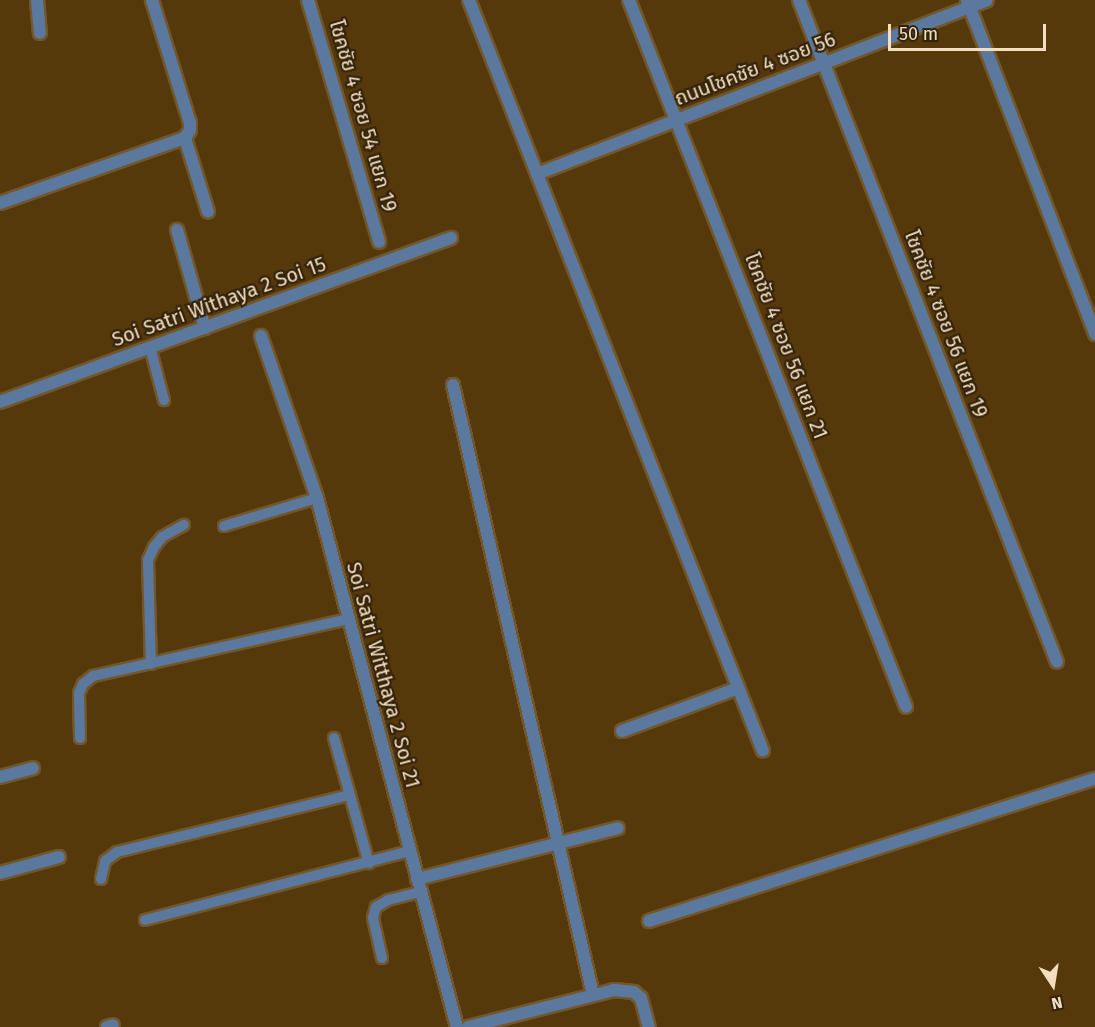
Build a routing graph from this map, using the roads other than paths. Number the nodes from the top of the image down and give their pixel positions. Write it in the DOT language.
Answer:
graph roads {
  1 [pos="37,0"];
  2 [pos="152,0"];
  3 [pos="308,0"];
  4 [pos="469,0"];
  5 [pos="629,0"];
  6 [pos="799,0"];
  7 [pos="987,0"];
  8 [pos="969,3"];
  9 [pos="40,33"];
  10 [pos="825,63"];
  11 [pos="677,120"];
  12 [pos="185,138"];
  13 [pos="537,174"];
  14 [pos="0,203"];
  15 [pos="208,212"];
  16 [pos="177,230"];
  17 [pos="451,238"];
  18 [pos="379,242"];
  19 [pos="205,327"];
  20 [pos="1095,334"];
  21 [pos="261,336"];
  22 [pos="150,347"];
  23 [pos="453,385"];
  24 [pos="164,400"];
  25 [pos="0,402"];
  26 [pos="317,498"];
  27 [pos="184,525"];
  28 [pos="224,526"];
  29 [pos="349,619"];
  30 [pos="1057,662"];
  31 [pos="151,664"];
  32 [pos="738,688"];
  33 [pos="906,707"];
  34 [pos="622,731"];
  35 [pos="80,738"];
  36 [pos="334,738"];
  37 [pos="763,751"];
  38 [pos="33,768"];
  39 [pos="0,777"];
  40 [pos="1095,779"];
  41 [pos="350,795"];
  42 [pos="618,828"];
  43 [pos="558,843"];
  44 [pos="409,851"];
  45 [pos="59,857"];
  46 [pos="369,863"];
  47 [pos="0,873"];
  48 [pos="101,879"];
  49 [pos="417,879"];
  50 [pos="420,892"];
  51 [pos="145,920"];
  52 [pos="649,921"];
  53 [pos="381,958"];
  54 [pos="593,995"];
  55 [pos="457,1027"];
  56 [pos="468,1027"];
  57 [pos="649,1027"];
  1 -- 9 [label="street"];
  2 -- 12 [label="street"];
  3 -- 18 [label="street, โชคชัย 4 ซอย 54 แยก 19"];
  4 -- 13 [label="street"];
  5 -- 11 [label="street, โชคชัย 4 ซอย 56 แยก 21"];
  6 -- 10 [label="street, โชคชัย 4 ซอย 56 แยก 19"];
  7 -- 8 [label="street, ถนนโชคชัย 4 ซอย 56"];
  8 -- 10 [label="street, ถนนโชคชัย 4 ซอย 56"];
  8 -- 20 [label="street"];
  10 -- 11 [label="street, ถนนโชคชัย 4 ซอย 56"];
  10 -- 30 [label="street, โชคชัย 4 ซอย 56 แยก 19"];
  11 -- 13 [label="street, ถนนโชคชัย 4 ซอย 56"];
  11 -- 33 [label="street, โชคชัย 4 ซอย 56 แยก 21"];
  12 -- 14 [label="street"];
  12 -- 15 [label="street"];
  13 -- 32 [label="street"];
  16 -- 19 [label="street"];
  17 -- 19 [label="street, Soi Satri Withaya 2 Soi 15"];
  19 -- 22 [label="street, Soi Satri Withaya 2 Soi 15"];
  21 -- 26 [label="street, Soi Satri Witthaya 2 Soi 21"];
  22 -- 24 [label="lane"];
  22 -- 25 [label="street, Soi Satri Withaya 2 Soi 15"];
  23 -- 43 [label="street"];
  26 -- 28 [label="lane"];
  26 -- 29 [label="street, Soi Satri Witthaya 2 Soi 21"];
  27 -- 31 [label="lane"];
  29 -- 31 [label="lane"];
  29 -- 44 [label="street, Soi Satri Witthaya 2 Soi 21"];
  31 -- 35 [label="lane"];
  32 -- 34 [label="street"];
  32 -- 37 [label="street"];
  36 -- 41 [label="lane"];
  38 -- 39 [label="street"];
  40 -- 52 [label="street"];
  41 -- 46 [label="lane"];
  41 -- 48 [label="lane"];
  42 -- 43 [label="street"];
  43 -- 49 [label="street"];
  43 -- 54 [label="street"];
  44 -- 46 [label="lane"];
  44 -- 49 [label="street, Soi Satri Witthaya 2 Soi 21"];
  45 -- 47 [label="street"];
  46 -- 51 [label="lane"];
  49 -- 50 [label="street, Soi Satri Witthaya 2 Soi 21"];
  50 -- 53 [label="lane"];
  50 -- 55 [label="street, Soi Satri Witthaya 2 Soi 21"];
  54 -- 56 [label="street"];
  54 -- 57 [label="street"];
}
